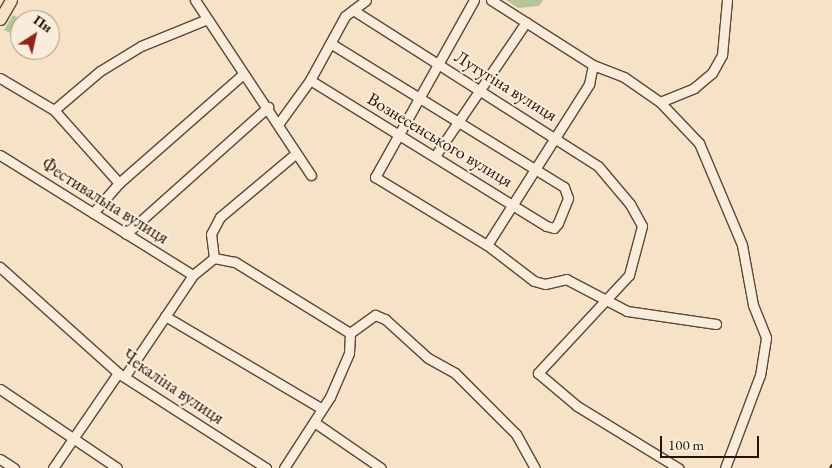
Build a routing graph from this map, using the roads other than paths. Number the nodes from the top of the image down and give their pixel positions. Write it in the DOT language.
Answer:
graph roads {
  1 [pos="11,0"];
  2 [pos="195,0"];
  3 [pos="366,0"];
  4 [pos="474,0"];
  5 [pos="491,0"];
  6 [pos="727,0"];
  7 [pos="353,10"];
  8 [pos="0,19"];
  9 [pos="205,20"];
  10 [pos="526,22"];
  11 [pos="332,44"];
  12 [pos="439,63"];
  13 [pos="593,65"];
  14 [pos="242,75"];
  15 [pos="0,78"];
  16 [pos="310,80"];
  17 [pos="479,88"];
  18 [pos="420,99"];
  19 [pos="660,102"];
  20 [pos="268,107"];
  21 [pos="54,110"];
  22 [pos="458,122"];
  23 [pos="279,123"];
  24 [pos="400,135"];
  25 [pos="556,138"];
  26 [pos="295,154"];
  27 [pos="0,156"];
  28 [pos="435,156"];
  29 [pos="536,169"];
  30 [pos="311,175"];
  31 [pos="119,183"];
  32 [pos="514,204"];
  33 [pos="93,213"];
  34 [pos="126,234"];
  35 [pos="487,245"];
  36 [pos="214,258"];
  37 [pos="0,267"];
  38 [pos="193,275"];
  39 [pos="604,301"];
  40 [pos="165,316"];
  41 [pos="716,324"];
  42 [pos="350,333"];
  43 [pos="121,374"];
  44 [pos="0,389"];
  45 [pos="322,409"];
  46 [pos="314,422"];
  47 [pos="73,438"];
  48 [pos="0,459"];
  49 [pos="14,468"];
  50 [pos="53,468"];
  51 [pos="117,468"];
  52 [pos="266,468"];
  53 [pos="284,468"];
  54 [pos="381,468"];
  55 [pos="535,468"];
  56 [pos="678,468"];
  57 [pos="724,468"];
  1 -- 8 [label="main road"];
  2 -- 9 [label="street"];
  3 -- 7 [label="street"];
  4 -- 12 [label="street"];
  5 -- 10 [label="street"];
  6 -- 19 [label="street"];
  7 -- 11 [label="street"];
  7 -- 12 [label="street, Лутугіна вулиця"];
  9 -- 14 [label="street"];
  9 -- 21 [label="street"];
  10 -- 13 [label="street"];
  10 -- 17 [label="street"];
  11 -- 16 [label="street"];
  11 -- 18 [label="street"];
  12 -- 17 [label="street, Лутугіна вулиця"];
  12 -- 18 [label="street"];
  13 -- 19 [label="street"];
  13 -- 25 [label="street"];
  14 -- 20 [label="street"];
  14 -- 31 [label="street"];
  15 -- 21 [label="street"];
  16 -- 23 [label="street"];
  16 -- 24 [label="street, Вознесенського вулиця"];
  17 -- 22 [label="street"];
  17 -- 25 [label="street, Лутугіна вулиця"];
  18 -- 22 [label="street"];
  18 -- 24 [label="street"];
  19 -- 57 [label="street"];
  20 -- 23 [label="street"];
  20 -- 34 [label="street"];
  21 -- 31 [label="street"];
  22 -- 28 [label="street"];
  22 -- 29 [label="street"];
  23 -- 26 [label="street"];
  24 -- 28 [label="street, Вознесенського вулиця"];
  24 -- 35 [label="street"];
  25 -- 29 [label="street"];
  25 -- 39 [label="street, Лутугіна вулиця"];
  26 -- 30 [label="street"];
  26 -- 36 [label="street"];
  27 -- 33 [label="street, Фестивальна вулиця"];
  28 -- 32 [label="street, Вознесенського вулиця"];
  29 -- 32 [label="street"];
  29 -- 32 [label="street, Вознесенського вулиця"];
  31 -- 33 [label="street"];
  32 -- 35 [label="street"];
  33 -- 34 [label="street, Фестивальна вулиця"];
  34 -- 38 [label="street, Фестивальна вулиця"];
  35 -- 39 [label="street"];
  36 -- 38 [label="street"];
  36 -- 42 [label="street"];
  37 -- 43 [label="street, Чекаліна вулиця"];
  38 -- 40 [label="street"];
  39 -- 41 [label="street"];
  39 -- 56 [label="street, Лутугіна вулиця"];
  40 -- 43 [label="street"];
  40 -- 45 [label="street"];
  42 -- 45 [label="street"];
  42 -- 55 [label="street"];
  43 -- 47 [label="street"];
  43 -- 52 [label="street, Чекаліна вулиця"];
  44 -- 47 [label="street"];
  45 -- 46 [label="street"];
  46 -- 53 [label="street"];
  46 -- 54 [label="street"];
  47 -- 50 [label="street"];
  47 -- 51 [label="street"];
  48 -- 49 [label="street"];
}
